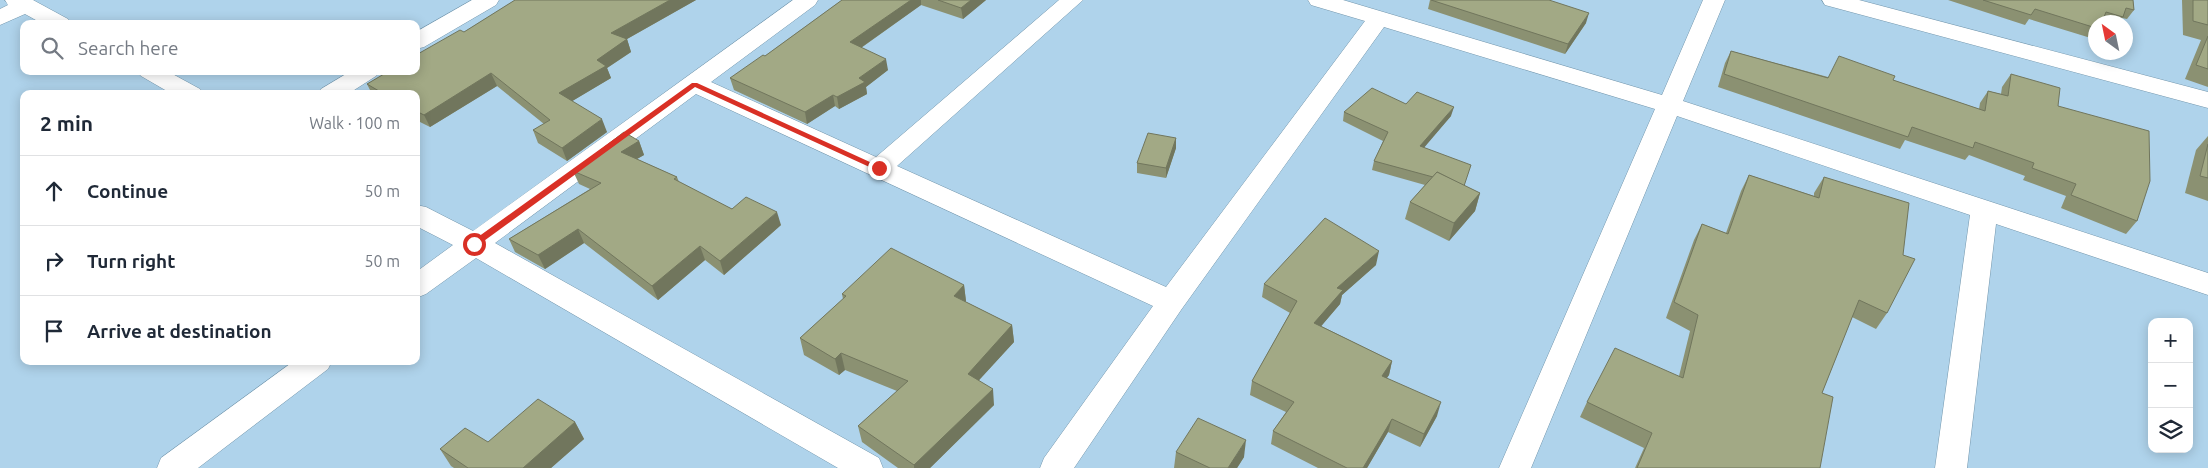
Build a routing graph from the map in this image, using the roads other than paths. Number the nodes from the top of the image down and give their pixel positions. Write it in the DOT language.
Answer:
graph roads {
  1 [pos="486,0"];
  2 [pos="807,0"];
  3 [pos="1072,0"];
  4 [pos="1320,0"];
  5 [pos="1714,0"];
  6 [pos="1833,0"];
  7 [pos="20,2"];
  8 [pos="0,18"];
  9 [pos="1379,18"];
  10 [pos="53,20"];
  11 [pos="420,40"];
  12 [pos="156,75"];
  13 [pos="361,75"];
  14 [pos="695,84"];
  15 [pos="184,90"];
  16 [pos="337,90"];
  17 [pos="2208,100"];
  18 [pos="1670,105"];
  19 [pos="879,168"];
  20 [pos="1984,211"];
  21 [pos="420,216"];
  22 [pos="474,244"];
  23 [pos="420,284"];
  24 [pos="2208,284"];
  25 [pos="1171,302"];
  26 [pos="312,365"];
  27 [pos="172,468"];
  28 [pos="867,468"];
  29 [pos="1056,468"];
  30 [pos="1515,468"];
  31 [pos="1951,468"];
  1 -- 11 [label="street"];
  2 -- 14 [label="street"];
  3 -- 19 [label="street"];
  4 -- 9 [label="street"];
  5 -- 18 [label="street"];
  6 -- 17 [label="street"];
  7 -- 8 [label="street"];
  7 -- 10 [label="street"];
  9 -- 18 [label="street"];
  9 -- 25 [label="street"];
  12 -- 15 [label="street"];
  13 -- 16 [label="street"];
  14 -- 19 [label="street"];
  14 -- 22 [label="street"];
  18 -- 20 [label="street"];
  18 -- 30 [label="street"];
  19 -- 25 [label="street"];
  20 -- 24 [label="street"];
  20 -- 31 [label="street"];
  21 -- 22 [label="street"];
  22 -- 23 [label="street"];
  22 -- 28 [label="street"];
  25 -- 29 [label="street"];
  26 -- 27 [label="street"];
}
